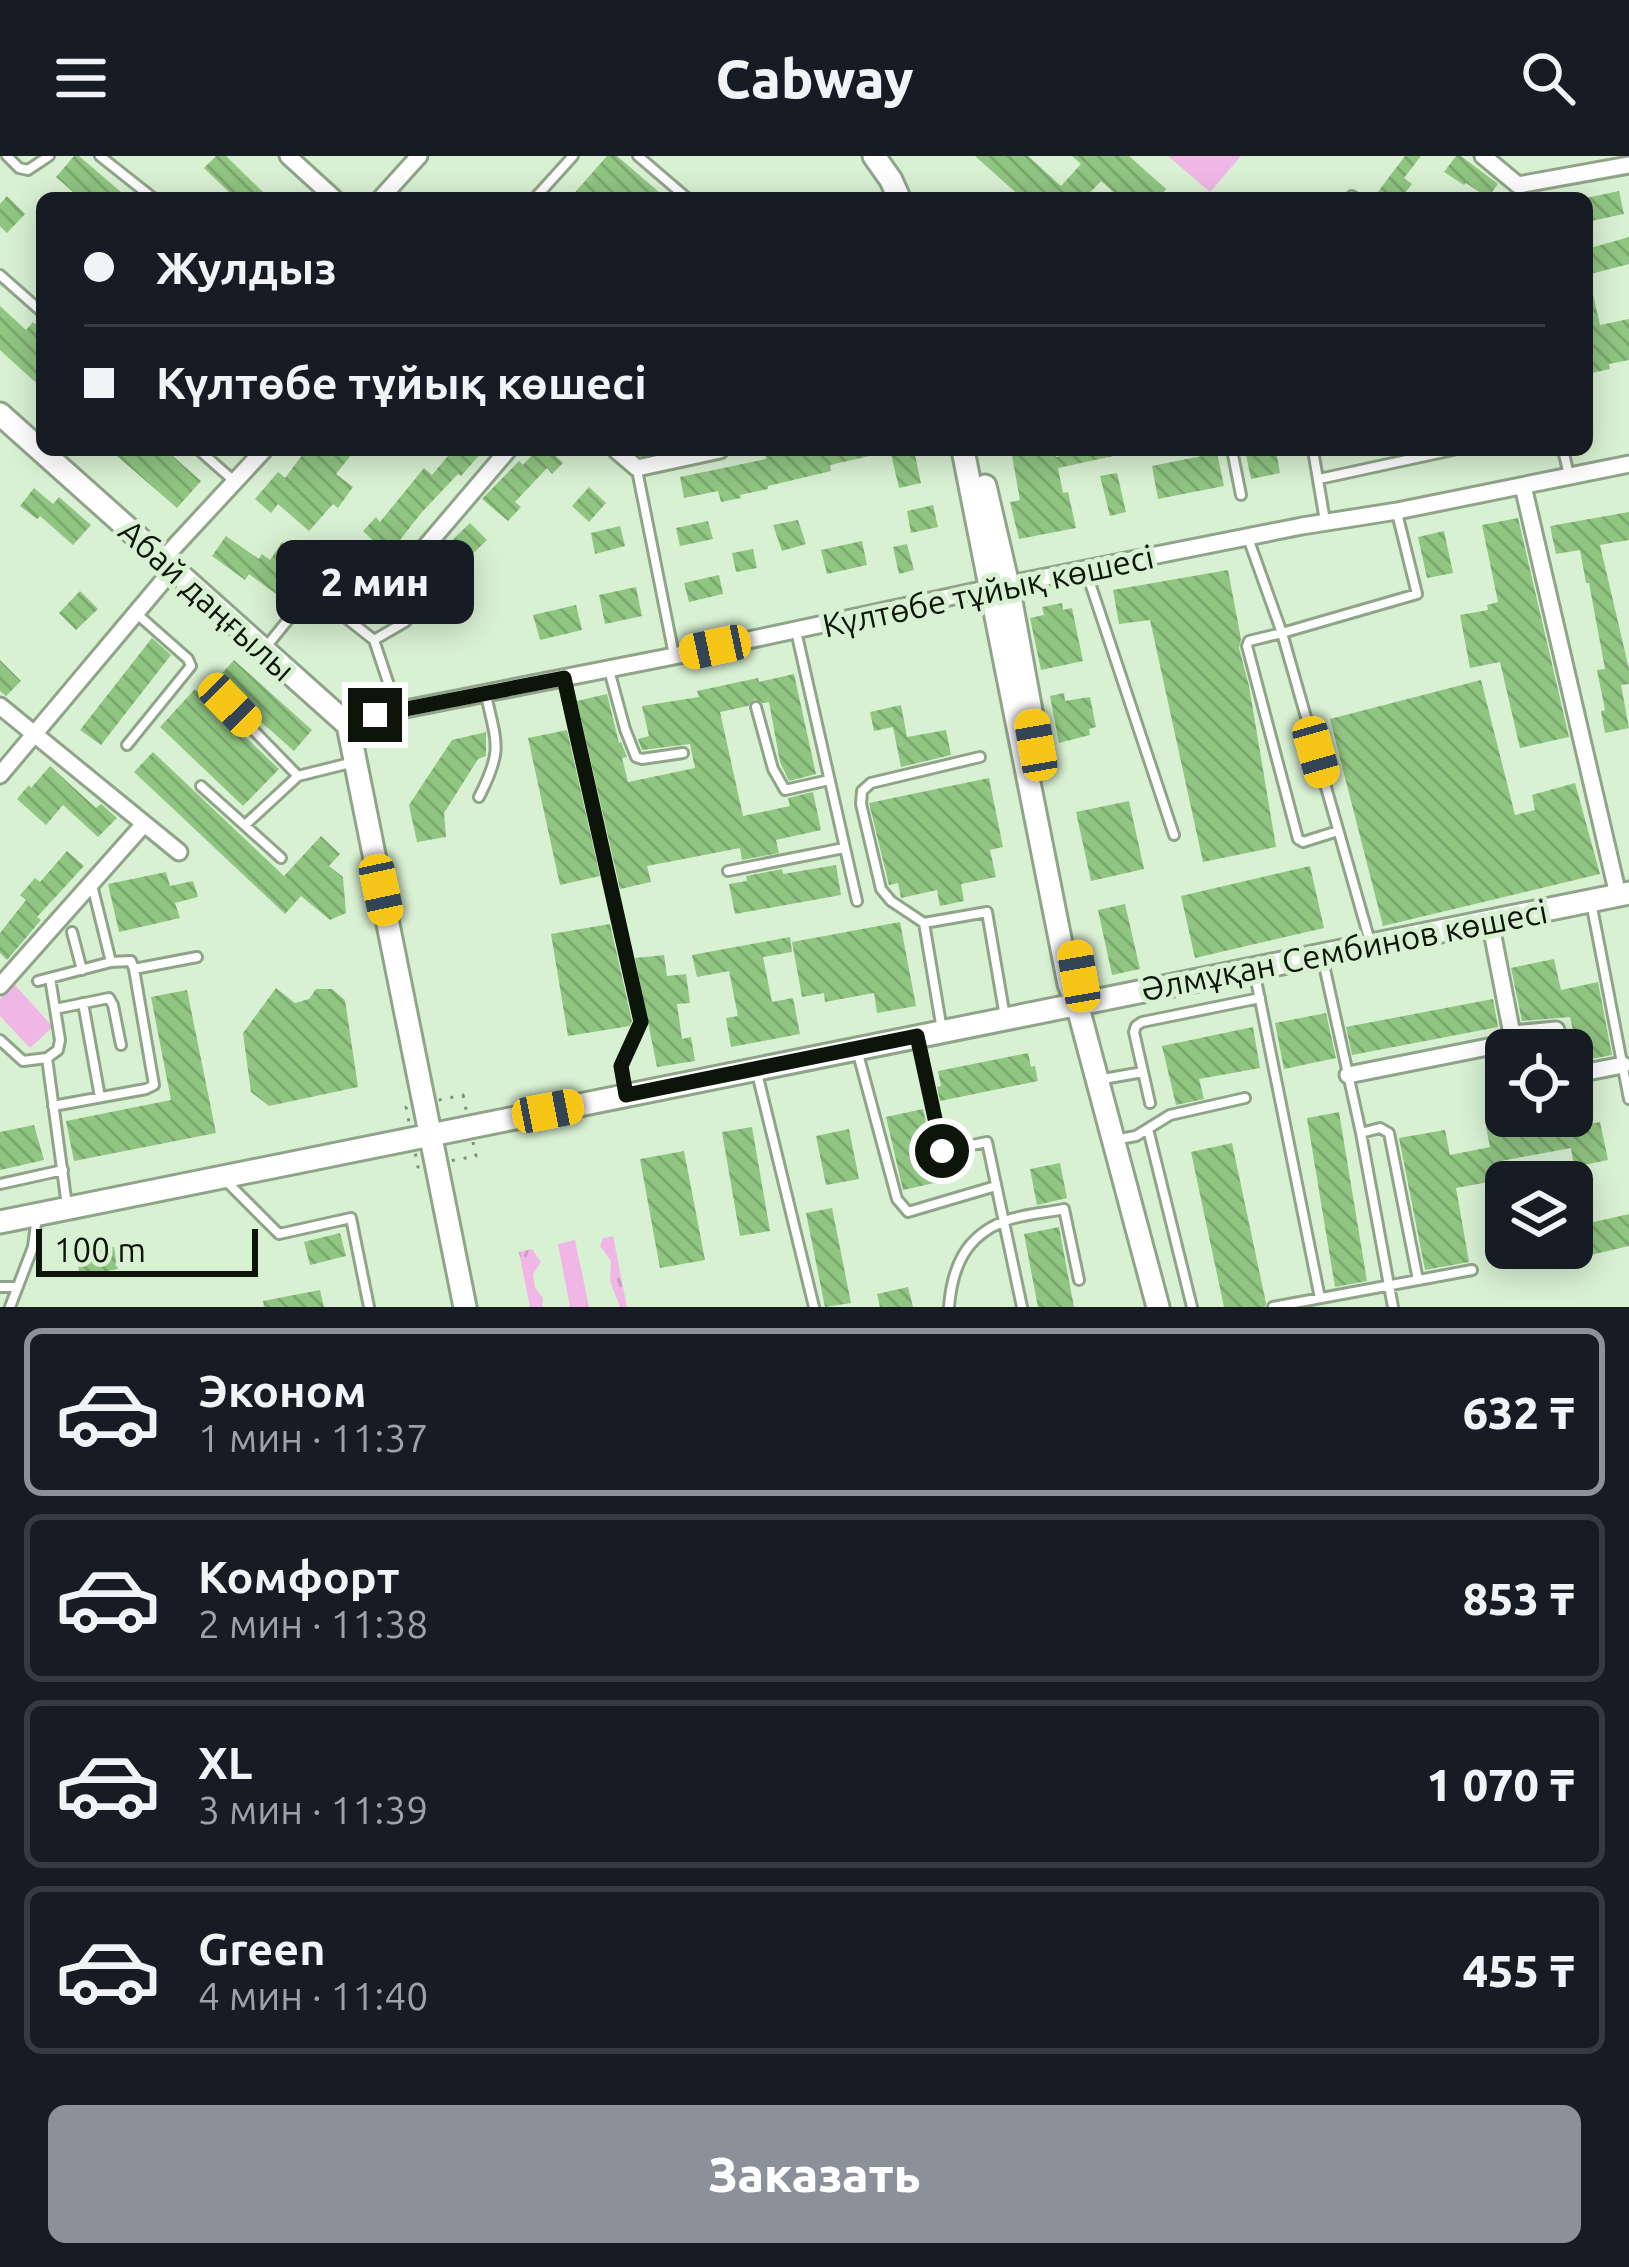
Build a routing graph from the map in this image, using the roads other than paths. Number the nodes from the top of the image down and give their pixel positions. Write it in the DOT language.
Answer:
graph roads {
  1 [pos="7,156"];
  2 [pos="49,156"];
  3 [pos="100,156"];
  4 [pos="288,156"];
  5 [pos="419,156"];
  6 [pos="573,156"];
  7 [pos="638,156"];
  8 [pos="874,156"];
  9 [pos="891,156"];
  10 [pos="1483,156"];
  11 [pos="1629,165"];
  12 [pos="145,192"];
  13 [pos="327,192"];
  14 [pos="386,192"];
  15 [pos="541,192"];
  16 [pos="680,192"];
  17 [pos="896,192"];
  18 [pos="911,192"];
  19 [pos="0,275"];
  20 [pos="36,307"];
  21 [pos="0,414"];
  22 [pos="36,446"];
  23 [pos="47,456"];
  24 [pos="206,456"];
  25 [pos="259,456"];
  26 [pos="503,456"];
  27 [pos="623,456"];
  28 [pos="692,456"];
  29 [pos="965,456"];
  30 [pos="977,456"];
  31 [pos="1233,456"];
  32 [pos="1314,456"];
  33 [pos="1425,456"];
  34 [pos="1564,456"];
  35 [pos="1629,464"];
  36 [pos="637,468"];
  37 [pos="1569,475"];
  38 [pos="1318,479"];
  39 [pos="235,482"];
  40 [pos="1523,485"];
  41 [pos="1241,495"];
  42 [pos="1396,511"];
  43 [pos="1325,522"];
  44 [pos="1248,538"];
  45 [pos="422,551"];
  46 [pos="168,564"];
  47 [pos="329,570"];
  48 [pos="1085,570"];
  49 [pos="999,587"];
  50 [pos="331,606"];
  51 [pos="136,613"];
  52 [pos="796,630"];
  53 [pos="1282,633"];
  54 [pos="374,640"];
  55 [pos="264,650"];
  56 [pos="674,656"];
  57 [pos="608,669"];
  58 [pos="564,678"];
  59 [pos="486,693"];
  60 [pos="230,705"];
  61 [pos="0,706"];
  62 [pos="756,707"];
  63 [pos="397,711"];
  64 [pos="348,725"];
  65 [pos="33,734"];
  66 [pos="127,746"];
  67 [pos="683,753"];
  68 [pos="980,757"];
  69 [pos="356,762"];
  70 [pos="0,775"];
  71 [pos="298,776"];
  72 [pos="829,780"];
  73 [pos="201,786"];
  74 [pos="479,797"];
  75 [pos="144,824"];
  76 [pos="245,825"];
  77 [pos="1338,831"];
  78 [pos="1174,835"];
  79 [pos="844,848"];
  80 [pos="179,853"];
  81 [pos="281,858"];
  82 [pos="728,871"];
  83 [pos="91,884"];
  84 [pos="1623,894"];
  85 [pos="857,901"];
  86 [pos="1591,901"];
  87 [pos="1490,921"];
  88 [pos="924,923"];
  89 [pos="72,932"];
  90 [pos="1371,945"];
  91 [pos="1322,955"];
  92 [pos="197,957"];
  93 [pos="112,962"];
  94 [pos="1254,968"];
  95 [pos="134,969"];
  96 [pos="82,970"];
  97 [pos="50,978"];
  98 [pos="38,981"];
  99 [pos="0,986"];
  100 [pos="1260,998"];
  101 [pos="82,1003"];
  102 [pos="1077,1004"];
  103 [pos="55,1009"];
  104 [pos="1005,1018"];
  105 [pos="1511,1029"];
  106 [pos="942,1031"];
  107 [pos="917,1036"];
  108 [pos="0,1040"];
  109 [pos="121,1045"];
  110 [pos="857,1048"];
  111 [pos="1485,1048"];
  112 [pos="47,1058"];
  113 [pos="1623,1065"];
  114 [pos="756,1069"];
  115 [pos="1593,1071"];
  116 [pos="1143,1072"];
  117 [pos="1348,1075"];
  118 [pos="1097,1080"];
  119 [pos="626,1095"];
  120 [pos="100,1097"];
  121 [pos="1245,1098"];
  122 [pos="1629,1099"];
  123 [pos="1150,1103"];
  124 [pos="53,1106"];
  125 [pos="1148,1129"];
  126 [pos="1361,1133"];
  127 [pos="430,1135"];
  128 [pos="1113,1140"];
  129 [pos="62,1170"];
  130 [pos="221,1177"];
  131 [pos="0,1184"];
  132 [pos="996,1186"];
  133 [pos="68,1208"];
  134 [pos="38,1214"];
  135 [pos="1004,1221"];
  136 [pos="0,1222"];
  137 [pos="1472,1270"];
  138 [pos="1078,1280"];
  139 [pos="1418,1280"];
  140 [pos="1389,1286"];
  141 [pos="0,1287"];
  142 [pos="16,1287"];
  143 [pos="1320,1298"];
  144 [pos="458,1306"];
  145 [pos="10,1307"];
  146 [pos="369,1307"];
  147 [pos="814,1307"];
  148 [pos="949,1307"];
  149 [pos="1022,1307"];
  150 [pos="1158,1307"];
  151 [pos="1192,1307"];
  152 [pos="1274,1307"];
  153 [pos="1393,1307"];
  1 -- 2 [label="lane"];
  3 -- 12 [label="lane"];
  4 -- 13 [label="street"];
  5 -- 14 [label="street"];
  6 -- 15 [label="lane"];
  7 -- 16 [label="lane"];
  8 -- 17 [label="street"];
  9 -- 18 [label="street"];
  10 -- 11 [label="street"];
  19 -- 20 [label="lane"];
  21 -- 22 [label="street, Абай даңғылы"];
  23 -- 46 [label="street, Абай даңғылы"];
  24 -- 39 [label="lane"];
  25 -- 39 [label="street"];
  26 -- 45 [label="street"];
  27 -- 36 [label="street"];
  28 -- 36 [label="street"];
  29 -- 49 [label="street"];
  30 -- 49 [label="street"];
  31 -- 41 [label="lane"];
  32 -- 38 [label="lane"];
  33 -- 38 [label="lane"];
  34 -- 37 [label="lane"];
  35 -- 37 [label="street, Күлтөбе тұйық көшесі"];
  36 -- 56 [label="lane"];
  37 -- 40 [label="street, Күлтөбе тұйық көшесі"];
  38 -- 43 [label="lane"];
  39 -- 46 [label="street"];
  40 -- 42 [label="street, Күлтөбе тұйық көшесі"];
  40 -- 84 [label="street"];
  42 -- 43 [label="street, Күлтөбе тұйық көшесі"];
  42 -- 53 [label="lane"];
  43 -- 44 [label="street, Күлтөбе тұйық көшесі"];
  44 -- 48 [label="street, Күлтөбе тұйық көшесі"];
  44 -- 53 [label="lane"];
  45 -- 54 [label="lane"];
  46 -- 51 [label="street"];
  46 -- 55 [label="street, Абай даңғылы"];
  47 -- 55 [label="lane"];
  48 -- 49 [label="street, Күлтөбе тұйық көшесі"];
  48 -- 78 [label="lane"];
  49 -- 52 [label="street, Күлтөбе тұйық көшесі"];
  49 -- 102 [label="street"];
  50 -- 54 [label="lane"];
  51 -- 65 [label="street"];
  51 -- 66 [label="lane"];
  52 -- 56 [label="street, Күлтөбе тұйық көшесі"];
  52 -- 72 [label="lane"];
  53 -- 77 [label="lane"];
  53 -- 77 [label="lane"];
  54 -- 63 [label="lane"];
  55 -- 64 [label="street, Абай даңғылы"];
  56 -- 57 [label="street, Күлтөбе тұйық көшесі"];
  57 -- 58 [label="street, Күлтөбе тұйық көшесі"];
  57 -- 67 [label="lane"];
  58 -- 59 [label="street, Күлтөбе тұйық көшесі"];
  58 -- 119 [label="lane"];
  59 -- 63 [label="street, Күлтөбе тұйық көшесі"];
  59 -- 74 [label="lane"];
  60 -- 71 [label="lane"];
  61 -- 65 [label="street"];
  62 -- 72 [label="lane"];
  63 -- 64 [label="street, Күлтөбе тұйық көшесі"];
  64 -- 69 [label="street"];
  65 -- 70 [label="street"];
  65 -- 75 [label="street"];
  68 -- 88 [label="lane"];
  69 -- 71 [label="lane"];
  69 -- 127 [label="street"];
  71 -- 76 [label="lane"];
  72 -- 79 [label="lane"];
  73 -- 76 [label="lane"];
  75 -- 80 [label="street"];
  75 -- 83 [label="street"];
  76 -- 81 [label="lane"];
  77 -- 90 [label="lane"];
  79 -- 82 [label="lane"];
  79 -- 85 [label="lane"];
  83 -- 93 [label="lane"];
  83 -- 99 [label="street"];
  84 -- 86 [label="street, Әлмұқан Сембинов көшесі"];
  86 -- 87 [label="street, Әлмұқан Сембинов көшесі"];
  86 -- 113 [label="lane"];
  87 -- 90 [label="street, Әлмұқан Сембинов көшесі"];
  87 -- 105 [label="street"];
  88 -- 104 [label="lane"];
  88 -- 106 [label="lane"];
  89 -- 96 [label="lane"];
  90 -- 91 [label="street, Әлмұқан Сембинов көшесі"];
  91 -- 94 [label="street, Әлмұқан Сембинов көшесі"];
  91 -- 117 [label="lane"];
  92 -- 95 [label="lane"];
  93 -- 95 [label="lane"];
  93 -- 96 [label="lane"];
  94 -- 100 [label="lane"];
  94 -- 102 [label="street, Әлмұқан Сембинов көшесі"];
  95 -- 120 [label="lane"];
  96 -- 97 [label="lane"];
  97 -- 98 [label="lane"];
  97 -- 103 [label="lane"];
  100 -- 116 [label="lane"];
  100 -- 143 [label="lane"];
  101 -- 103 [label="lane"];
  101 -- 109 [label="lane"];
  101 -- 120 [label="lane"];
  102 -- 104 [label="street, Әлмұқан Сембинов көшесі"];
  102 -- 118 [label="street"];
  103 -- 112 [label="lane"];
  104 -- 106 [label="street, Әлмұқан Сембинов көшесі"];
  106 -- 107 [label="street, Әлмұқан Сембинов көшесі"];
  107 -- 110 [label="street, Әлмұқан Сембинов көшесі"];
  107 -- 132 [label="lane"];
  108 -- 112 [label="lane"];
  110 -- 114 [label="street, Әлмұқан Сембинов көшесі"];
  110 -- 132 [label="lane"];
  111 -- 117 [label="street"];
  112 -- 124 [label="lane"];
  113 -- 115 [label="street"];
  113 -- 122 [label="lane"];
  114 -- 119 [label="street, Әлмұқан Сембинов көшесі"];
  114 -- 147 [label="lane"];
  116 -- 118 [label="lane"];
  116 -- 123 [label="lane"];
  117 -- 126 [label="lane"];
  118 -- 128 [label="street"];
  119 -- 127 [label="street, Әлмұқан Сембинов көшесі"];
  120 -- 124 [label="lane"];
  121 -- 125 [label="lane"];
  124 -- 129 [label="lane"];
  125 -- 128 [label="lane"];
  125 -- 151 [label="lane"];
  126 -- 139 [label="lane"];
  126 -- 140 [label="lane"];
  127 -- 130 [label="street, Әлмұқан Сембинов көшесі"];
  127 -- 144 [label="street"];
  128 -- 150 [label="street"];
  129 -- 131 [label="lane"];
  129 -- 133 [label="lane"];
  130 -- 133 [label="street, Әлмұқан Сембинов көшесі"];
  130 -- 146 [label="lane"];
  132 -- 135 [label="lane"];
  133 -- 134 [label="street, Әлмұқан Сембинов көшесі"];
  134 -- 136 [label="street, Әлмұқан Сембинов көшесі"];
  134 -- 142 [label="lane"];
  135 -- 138 [label="lane"];
  135 -- 148 [label="lane"];
  135 -- 149 [label="lane"];
  137 -- 139 [label="lane"];
  139 -- 140 [label="lane"];
  140 -- 143 [label="lane"];
  140 -- 153 [label="lane"];
  141 -- 142 [label="lane"];
  142 -- 145 [label="lane"];
  143 -- 152 [label="lane"];
}
